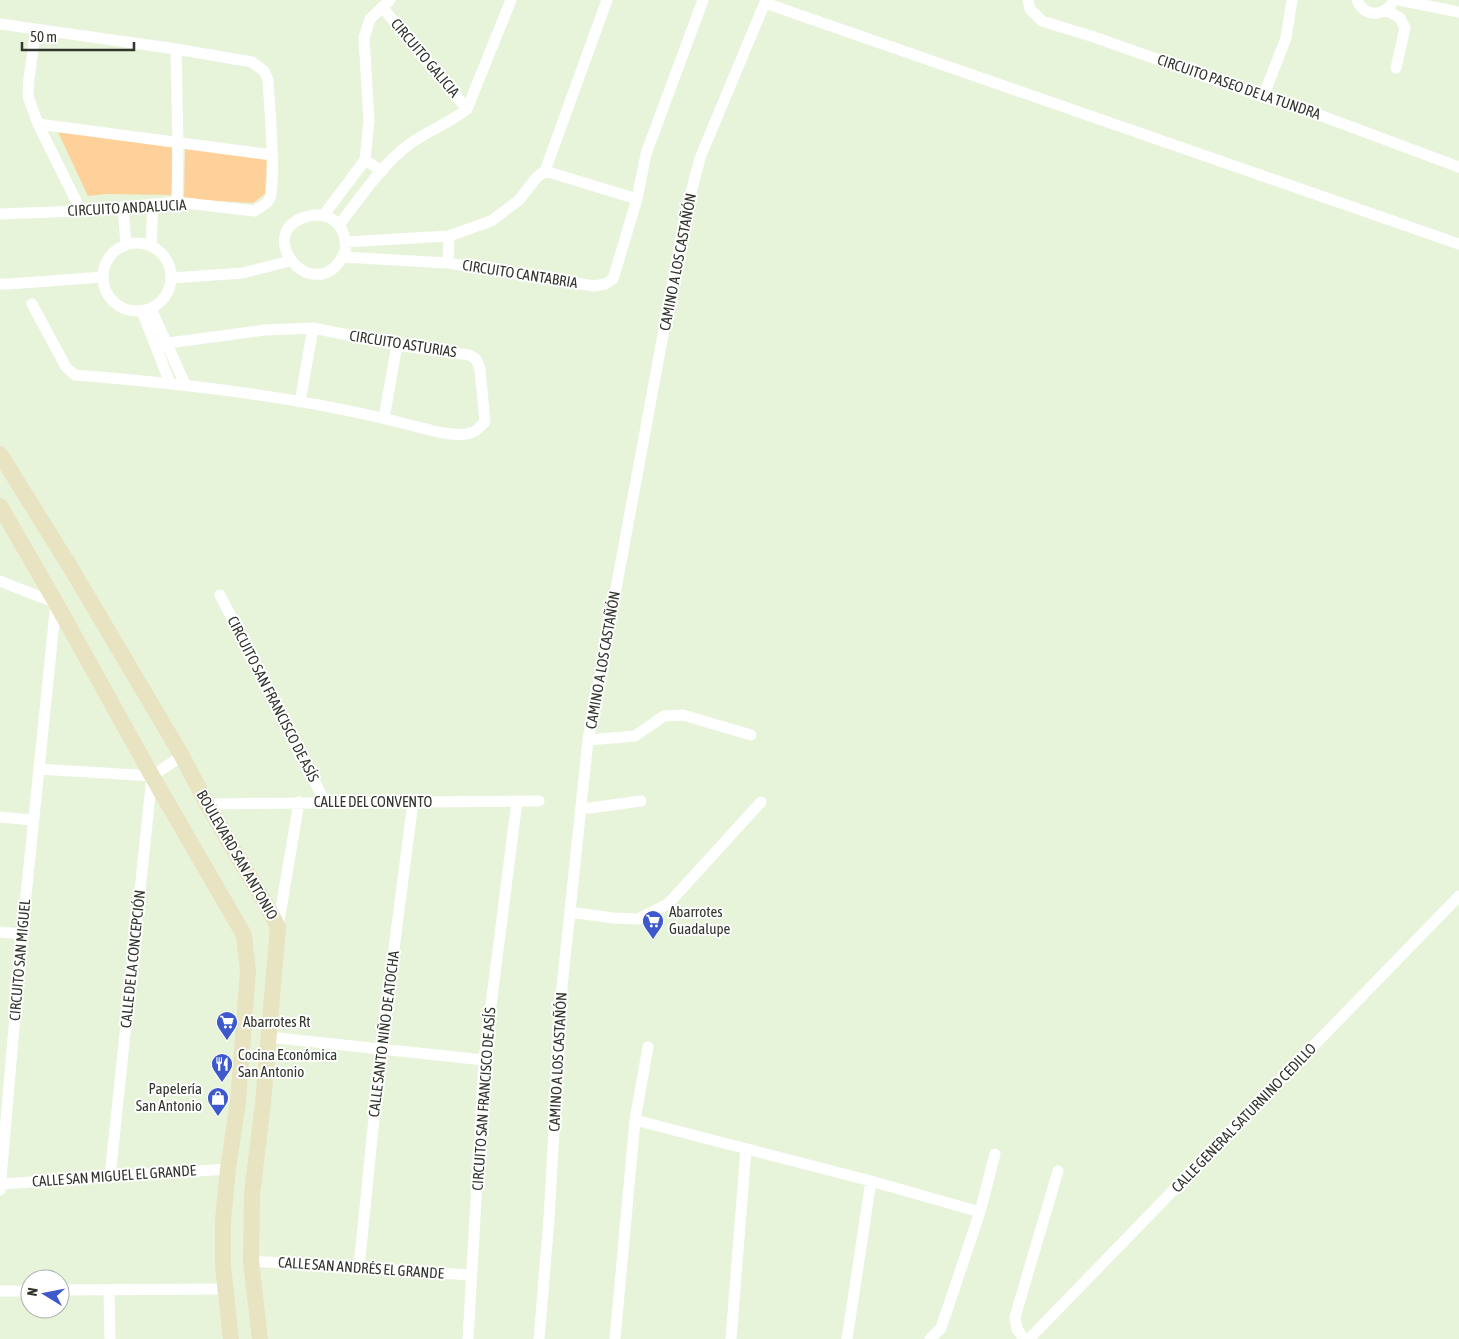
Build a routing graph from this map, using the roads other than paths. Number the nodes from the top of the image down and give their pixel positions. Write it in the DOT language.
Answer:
graph roads {
  1 [pos="511,0"];
  2 [pos="607,0"];
  3 [pos="703,0"];
  4 [pos="1028,0"];
  5 [pos="1292,0"];
  6 [pos="1357,0"];
  7 [pos="1393,0"];
  8 [pos="1399,0"];
  9 [pos="765,2"];
  10 [pos="386,4"];
  11 [pos="1386,10"];
  12 [pos="1459,12"];
  13 [pos="0,24"];
  14 [pos="36,28"];
  15 [pos="176,49"];
  16 [pos="1396,68"];
  17 [pos="1262,97"];
  18 [pos="468,109"];
  19 [pos="38,124"];
  20 [pos="178,142"];
  21 [pos="272,155"];
  22 [pos="365,160"];
  23 [pos="1459,168"];
  24 [pos="544,170"];
  25 [pos="382,171"];
  26 [pos="636,199"];
  27 [pos="177,202"];
  28 [pos="153,204"];
  29 [pos="123,207"];
  30 [pos="80,211"];
  31 [pos="0,214"];
  32 [pos="323,216"];
  33 [pos="339,225"];
  34 [pos="449,236"];
  35 [pos="345,242"];
  36 [pos="126,244"];
  37 [pos="1459,244"];
  38 [pos="151,246"];
  39 [pos="342,257"];
  40 [pos="290,261"];
  41 [pos="448,263"];
  42 [pos="102,277"];
  43 [pos="171,278"];
  44 [pos="3,286"];
  45 [pos="32,304"];
  46 [pos="146,310"];
  47 [pos="313,328"];
  48 [pos="168,344"];
  49 [pos="397,345"];
  50 [pos="157,349"];
  51 [pos="170,383"];
  52 [pos="185,384"];
  53 [pos="300,402"];
  54 [pos="384,418"];
  55 [pos="0,454"];
  56 [pos="0,506"];
  57 [pos="0,581"];
  58 [pos="220,595"];
  59 [pos="56,603"];
  60 [pos="751,735"];
  61 [pos="588,740"];
  62 [pos="182,756"];
  63 [pos="39,769"];
  64 [pos="152,776"];
  65 [pos="517,801"];
  66 [pos="539,801"];
  67 [pos="640,801"];
  68 [pos="299,802"];
  69 [pos="326,802"];
  70 [pos="413,802"];
  71 [pos="761,802"];
  72 [pos="207,804"];
  73 [pos="581,808"];
  74 [pos="0,817"];
  75 [pos="34,820"];
  76 [pos="1459,896"];
  77 [pos="570,912"];
  78 [pos="278,927"];
  79 [pos="0,932"];
  80 [pos="22,934"];
  81 [pos="268,1037"];
  82 [pos="648,1047"];
  83 [pos="381,1049"];
  84 [pos="484,1060"];
  85 [pos="238,1101"];
  86 [pos="263,1103"];
  87 [pos="635,1120"];
  88 [pos="746,1148"];
  89 [pos="995,1154"];
  90 [pos="228,1169"];
  91 [pos="1058,1171"];
  92 [pos="110,1176"];
  93 [pos="871,1181"];
  94 [pos="1,1184"];
  95 [pos="0,1190"];
  96 [pos="980,1212"];
  97 [pos="251,1260"];
  98 [pos="359,1268"];
  99 [pos="471,1275"];
  100 [pos="226,1289"];
  101 [pos="20,1290"];
  102 [pos="70,1290"];
  103 [pos="109,1290"];
  104 [pos="0,1291"];
  105 [pos="258,1316"];
  106 [pos="230,1319"];
  107 [pos="110,1339"];
  108 [pos="231,1339"];
  109 [pos="260,1339"];
  110 [pos="468,1339"];
  111 [pos="539,1339"];
  112 [pos="616,1339"];
  113 [pos="731,1339"];
  114 [pos="847,1339"];
  115 [pos="930,1339"];
  116 [pos="1024,1339"];
  117 [pos="1028,1339"];
  1 -- 18 [label="street, CIRCUITO GALICIA"];
  2 -- 24 [label="street"];
  3 -- 26 [label="street, CIRCUITO CANTABRIA"];
  4 -- 17 [label="street, CIRCUITO PASEO DE LA TUNDRA"];
  5 -- 17 [label="street"];
  6 -- 11 [label="street"];
  7 -- 11 [label="street"];
  8 -- 12 [label="street"];
  9 -- 37 [label="street"];
  9 -- 61 [label="street, CAMINO A LOS CASTAÑÓN"];
  10 -- 18 [label="street, CIRCUITO GALICIA"];
  10 -- 22 [label="street, CIRCUITO GALICIA"];
  11 -- 16 [label="street"];
  13 -- 14 [label="street, CIRCUITO ANDALUCIA"];
  14 -- 15 [label="street, CIRCUITO ANDALUCIA"];
  14 -- 19 [label="street"];
  15 -- 20 [label="street"];
  15 -- 21 [label="street, CIRCUITO ANDALUCIA"];
  17 -- 23 [label="street, CIRCUITO PASEO DE LA TUNDRA"];
  18 -- 25 [label="street, CIRCUITO GALICIA"];
  19 -- 20 [label="street"];
  19 -- 30 [label="street"];
  20 -- 21 [label="street"];
  20 -- 27 [label="street"];
  21 -- 27 [label="street, CIRCUITO ANDALUCIA"];
  22 -- 25 [label="street"];
  22 -- 32 [label="street"];
  24 -- 26 [label="street"];
  24 -- 34 [label="street"];
  25 -- 33 [label="street, CIRCUITO GALICIA"];
  26 -- 41 [label="street, CIRCUITO CANTABRIA"];
  27 -- 28 [label="street, CIRCUITO ANDALUCIA"];
  28 -- 29 [label="street, CIRCUITO ANDALUCIA"];
  28 -- 38 [label="street"];
  29 -- 30 [label="street, CIRCUITO ANDALUCIA"];
  29 -- 36 [label="street"];
  30 -- 31 [label="street, CIRCUITO ANDALUCIA"];
  32 -- 33 [label="street"];
  32 -- 40 [label="street"];
  33 -- 35 [label="street"];
  34 -- 35 [label="street"];
  34 -- 41 [label="street"];
  35 -- 39 [label="street"];
  36 -- 38 [label="street"];
  36 -- 42 [label="street"];
  38 -- 43 [label="street"];
  39 -- 40 [label="street"];
  39 -- 41 [label="street, CIRCUITO CANTABRIA"];
  40 -- 43 [label="street"];
  42 -- 44 [label="street"];
  42 -- 46 [label="street"];
  43 -- 46 [label="street"];
  45 -- 51 [label="street, CIRCUITO ASTURIAS"];
  46 -- 48 [label="street"];
  46 -- 50 [label="street"];
  47 -- 48 [label="street, CIRCUITO ASTURIAS"];
  47 -- 49 [label="street, CIRCUITO ASTURIAS"];
  47 -- 53 [label="street"];
  48 -- 50 [label="street, CIRCUITO ASTURIAS"];
  48 -- 52 [label="street"];
  49 -- 54 [label="street"];
  49 -- 54 [label="street, CIRCUITO ASTURIAS"];
  50 -- 51 [label="street"];
  51 -- 52 [label="street, CIRCUITO ASTURIAS"];
  52 -- 53 [label="street, CIRCUITO ASTURIAS"];
  53 -- 54 [label="street, CIRCUITO ASTURIAS"];
  55 -- 62 [label="street, BOULEVARD SAN ANTONIO"];
  56 -- 59 [label="street"];
  57 -- 59 [label="street"];
  58 -- 69 [label="street, CIRCUITO SAN FRANCISCO DE ASÍS"];
  59 -- 63 [label="street, CIRCUITO SAN MIGUEL"];
  59 -- 64 [label="street"];
  60 -- 61 [label="street"];
  61 -- 73 [label="street, CAMINO A LOS CASTAÑÓN"];
  62 -- 64 [label="street"];
  62 -- 72 [label="street, BOULEVARD SAN ANTONIO"];
  63 -- 64 [label="street"];
  63 -- 75 [label="street, CIRCUITO SAN MIGUEL"];
  64 -- 85 [label="street"];
  64 -- 92 [label="street, CALLE DE LA CONCEPCIÓN"];
  65 -- 66 [label="street, CALLE DEL CONVENTO"];
  65 -- 70 [label="street, CALLE DEL CONVENTO"];
  65 -- 84 [label="street, CIRCUITO SAN FRANCISCO DE ASÍS"];
  67 -- 73 [label="street"];
  68 -- 69 [label="street, CALLE DEL CONVENTO"];
  68 -- 72 [label="street, CALLE DEL CONVENTO"];
  68 -- 78 [label="street, CIRCUITO SAN FRANCISCO DE ASÍS"];
  69 -- 70 [label="street, CALLE DEL CONVENTO"];
  70 -- 83 [label="street, CALLE SANTO NIÑO DE ATOCHA"];
  71 -- 77 [label="street"];
  72 -- 78 [label="street, BOULEVARD SAN ANTONIO"];
  73 -- 77 [label="street, CAMINO A LOS CASTAÑÓN"];
  74 -- 75 [label="street"];
  75 -- 80 [label="street, CIRCUITO SAN MIGUEL"];
  76 -- 117 [label="street, CALLE GENERAL SATURNINO CEDILLO"];
  77 -- 111 [label="street, CAMINO A LOS CASTAÑÓN"];
  78 -- 81 [label="street, BOULEVARD SAN ANTONIO"];
  79 -- 80 [label="street"];
  80 -- 94 [label="street, CIRCUITO SAN MIGUEL"];
  81 -- 83 [label="street"];
  81 -- 86 [label="street, BOULEVARD SAN ANTONIO"];
  82 -- 87 [label="street"];
  83 -- 84 [label="street"];
  83 -- 98 [label="street, CALLE SANTO NIÑO DE ATOCHA"];
  84 -- 99 [label="street, CIRCUITO SAN FRANCISCO DE ASÍS"];
  85 -- 86 [label="street"];
  85 -- 90 [label="street"];
  86 -- 97 [label="street, BOULEVARD SAN ANTONIO"];
  87 -- 88 [label="street"];
  87 -- 112 [label="street"];
  88 -- 93 [label="street"];
  88 -- 113 [label="street"];
  89 -- 96 [label="street"];
  90 -- 92 [label="street, CALLE SAN MIGUEL EL GRANDE"];
  90 -- 100 [label="street"];
  91 -- 116 [label="street"];
  92 -- 94 [label="street, CALLE SAN MIGUEL EL GRANDE"];
  93 -- 96 [label="street"];
  93 -- 114 [label="street"];
  94 -- 95 [label="street, CIRCUITO SAN MIGUEL"];
  96 -- 115 [label="street"];
  97 -- 98 [label="street, CALLE SAN ANDRÉS EL GRANDE"];
  97 -- 105 [label="street, BOULEVARD SAN ANTONIO"];
  98 -- 99 [label="street, CALLE SAN ANDRÉS EL GRANDE"];
  99 -- 110 [label="street, CIRCUITO SAN FRANCISCO DE ASÍS"];
  100 -- 103 [label="street"];
  100 -- 106 [label="street"];
  101 -- 104 [label="street"];
  102 -- 103 [label="street"];
  103 -- 107 [label="street"];
  105 -- 106 [label="street"];
  105 -- 109 [label="street, BOULEVARD SAN ANTONIO"];
  106 -- 108 [label="street"];
}
